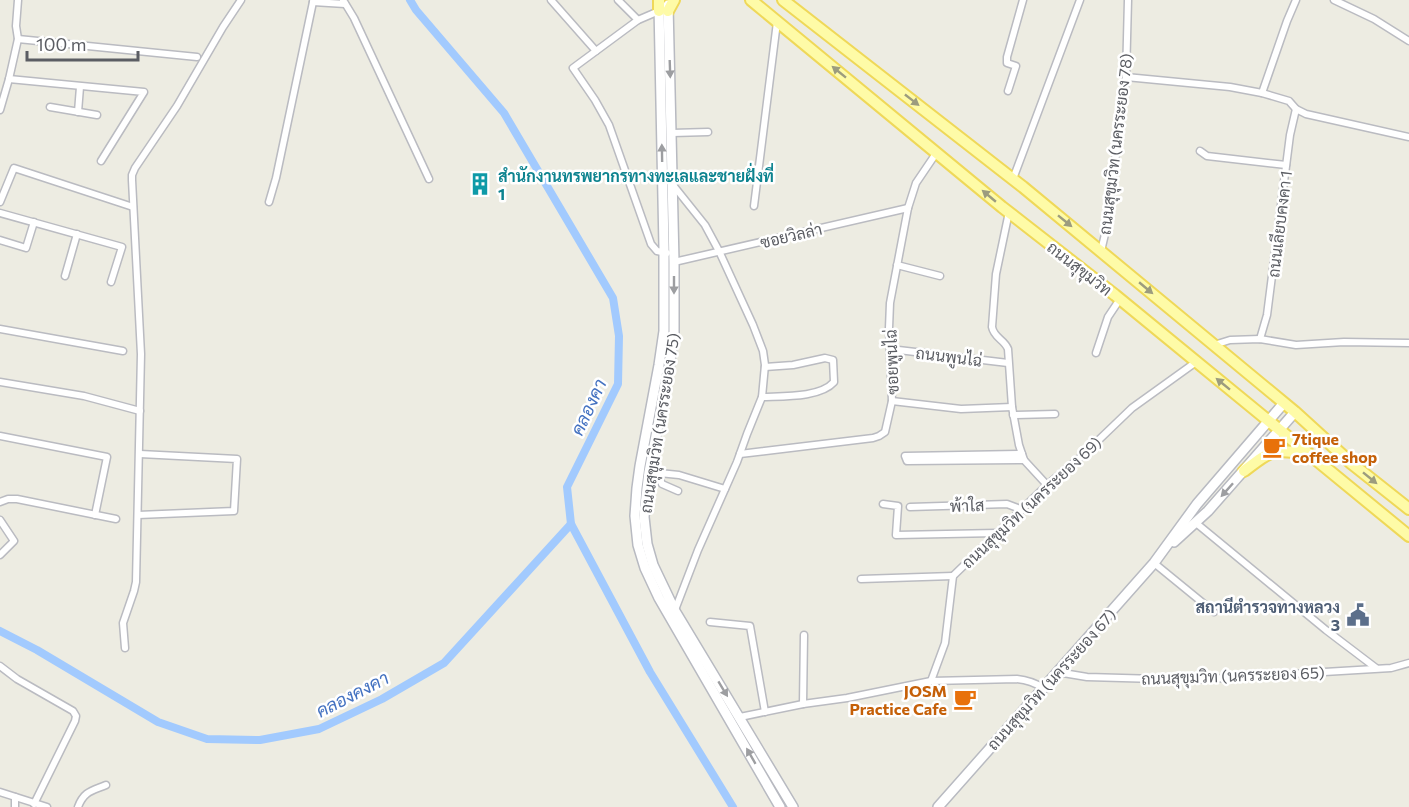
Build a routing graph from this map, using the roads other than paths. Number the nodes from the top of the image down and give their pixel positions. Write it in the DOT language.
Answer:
graph roads {
  1 [pos="18,0"];
  2 [pos="241,0"];
  3 [pos="551,0"];
  4 [pos="618,0"];
  5 [pos="675,0"];
  6 [pos="751,0"];
  7 [pos="783,0"];
  8 [pos="1023,0"];
  9 [pos="1080,0"];
  10 [pos="1128,0"];
  11 [pos="1296,0"];
  12 [pos="1334,0"];
  13 [pos="312,1"];
  14 [pos="344,2"];
  15 [pos="663,4"];
  16 [pos="638,20"];
  17 [pos="777,22"];
  18 [pos="18,39"];
  19 [pos="1409,40"];
  20 [pos="596,51"];
  21 [pos="197,57"];
  22 [pos="1126,77"];
  23 [pos="9,79"];
  24 [pos="80,87"];
  25 [pos="1008,91"];
  26 [pos="1262,93"];
  27 [pos="50,107"];
  28 [pos="1296,109"];
  29 [pos="0,110"];
  30 [pos="78,112"];
  31 [pos="97,115"];
  32 [pos="1409,129"];
  33 [pos="708,132"];
  34 [pos="672,133"];
  35 [pos="1407,137"];
  36 [pos="1200,151"];
  37 [pos="937,152"];
  38 [pos="102,161"];
  39 [pos="1286,165"];
  40 [pos="429,179"];
  41 [pos="1013,179"];
  42 [pos="673,184"];
  43 [pos="0,202"];
  44 [pos="269,202"];
  45 [pos="754,206"];
  46 [pos="133,207"];
  47 [pos="908,208"];
  48 [pos="1009,212"];
  49 [pos="0,213"];
  50 [pos="34,222"];
  51 [pos="77,234"];
  52 [pos="0,240"];
  53 [pos="719,251"];
  54 [pos="1101,251"];
  55 [pos="671,256"];
  56 [pos="897,265"];
  57 [pos="65,276"];
  58 [pos="940,276"];
  59 [pos="111,282"];
  60 [pos="1120,299"];
  61 [pos="0,329"];
  62 [pos="1260,339"];
  63 [pos="1409,343"];
  64 [pos="1214,346"];
  65 [pos="890,349"];
  66 [pos="123,351"];
  67 [pos="1096,353"];
  68 [pos="1196,362"];
  69 [pos="1008,363"];
  70 [pos="765,367"];
  71 [pos="0,382"];
  72 [pos="762,397"];
  73 [pos="892,402"];
  74 [pos="1283,404"];
  75 [pos="140,411"];
  76 [pos="1013,411"];
  77 [pos="1294,412"];
  78 [pos="1055,414"];
  79 [pos="1269,421"];
  80 [pos="1280,430"];
  81 [pos="0,436"];
  82 [pos="140,454"];
  83 [pos="740,454"];
  84 [pos="1309,454"];
  85 [pos="976,457"];
  86 [pos="1023,457"];
  87 [pos="1244,471"];
  88 [pos="653,472"];
  89 [pos="1047,485"];
  90 [pos="725,489"];
  91 [pos="678,491"];
  92 [pos="0,502"];
  93 [pos="883,504"];
  94 [pos="910,507"];
  95 [pos="1409,509"];
  96 [pos="1023,510"];
  97 [pos="95,515"];
  98 [pos="138,515"];
  99 [pos="116,519"];
  100 [pos="0,520"];
  101 [pos="1196,523"];
  102 [pos="997,533"];
  103 [pos="1409,536"];
  104 [pos="1163,551"];
  105 [pos="0,555"];
  106 [pos="1154,563"];
  107 [pos="952,576"];
  108 [pos="861,579"];
  109 [pos="675,610"];
  110 [pos="1214,612"];
  111 [pos="710,622"];
  112 [pos="804,635"];
  113 [pos="125,648"];
  114 [pos="1409,663"];
  115 [pos="0,666"];
  116 [pos="1376,669"];
  117 [pos="1057,672"];
  118 [pos="931,681"];
  119 [pos="1043,688"];
  120 [pos="803,704"];
  121 [pos="765,712"];
  122 [pos="740,717"];
  123 [pos="106,785"];
  124 [pos="0,792"];
  125 [pos="15,797"];
  126 [pos="34,804"];
  127 [pos="15,807"];
  128 [pos="47,807"];
  129 [pos="78,807"];
  130 [pos="780,807"];
  131 [pos="793,807"];
  132 [pos="938,807"];
  1 -- 18 [label="street"];
  2 -- 46 [label="street"];
  3 -- 20 [label="street"];
  4 -- 16 [label="street"];
  5 -- 15 [label="main road"];
  6 -- 17 [label="main road, ถนนสุขุมวิท"];
  7 -- 41 [label="main road, ถนนสุขุมวิท, one-way"];
  8 -- 25 [label="street"];
  9 -- 41 [label="street"];
  10 -- 22 [label="street, ถนนสุขุมวิท (นครระยอง 78)"];
  11 -- 26 [label="street"];
  12 -- 19 [label="street"];
  13 -- 14 [label="street"];
  13 -- 44 [label="street"];
  14 -- 40 [label="street"];
  15 -- 16 [label="street"];
  15 -- 34 [label="street, ถนนสุขุมวิท (นครระยอง 75), one-way"];
  55 -- 15 [label="street, ถนนสุขุมวิท (นครระยอง 75), one-way"];
  16 -- 20 [label="street"];
  37 -- 17 [label="main road, ถนนสุขุมวิท, one-way"];
  17 -- 45 [label="street"];
  18 -- 21 [label="street"];
  18 -- 23 [label="street"];
  20 -- 55 [label="street"];
  22 -- 26 [label="street"];
  22 -- 54 [label="street, ถนนสุขุมวิท (นครระยอง 78)"];
  23 -- 24 [label="street"];
  23 -- 29 [label="street"];
  24 -- 30 [label="street"];
  24 -- 38 [label="street"];
  26 -- 28 [label="street"];
  27 -- 30 [label="street"];
  28 -- 35 [label="street"];
  28 -- 39 [label="street, ถนนเลียบคงคา 1"];
  30 -- 31 [label="street"];
  32 -- 35 [label="street"];
  33 -- 34 [label="street"];
  34 -- 42 [label="street, ถนนสุขุมวิท (นครระยอง 75)"];
  36 -- 39 [label="street"];
  37 -- 47 [label="street, ซอยพูนไฉ่"];
  48 -- 37 [label="main road, ถนนสุขุมวิท, one-way"];
  39 -- 62 [label="street, ถนนเลียบคงคา 1"];
  41 -- 54 [label="main road, ถนนสุขุมวิท, one-way"];
  42 -- 53 [label="street"];
  42 -- 55 [label="street, ถนนสุขุมวิท (นครระยอง 75)"];
  43 -- 46 [label="street"];
  46 -- 75 [label="street"];
  47 -- 53 [label="street, ซอยวิลล่า"];
  47 -- 56 [label="street, ซอยพูนไฉ่"];
  48 -- 60 [label="main road, ถนนสุขุมวิท"];
  48 -- 69 [label="street"];
  49 -- 50 [label="street"];
  50 -- 51 [label="street"];
  50 -- 52 [label="street"];
  51 -- 57 [label="street"];
  51 -- 59 [label="street"];
  53 -- 55 [label="street, ซอยวิลล่า"];
  53 -- 70 [label="street"];
  54 -- 64 [label="main road, ถนนสุขุมวิท, one-way"];
  55 -- 88 [label="street, ถนนสุขุมวิท (นครระยอง 75), one-way"];
  130 -- 55 [label="street, ถนนสุขุมวิท (นครระยอง 75), one-way"];
  56 -- 58 [label="street"];
  56 -- 65 [label="street, ซอยพูนไฉ่"];
  60 -- 67 [label="street"];
  60 -- 68 [label="main road, ถนนสุขุมวิท"];
  61 -- 66 [label="street"];
  62 -- 63 [label="street"];
  62 -- 64 [label="street"];
  64 -- 74 [label="main road, ถนนสุขุมวิท"];
  65 -- 69 [label="street, ถนนพูนไฉ่"];
  65 -- 73 [label="street, ซอยพูนไฉ่"];
  79 -- 68 [label="main road, ถนนสุขุมวิท, one-way"];
  68 -- 89 [label="street, ถนนสุขุมวิท (นครระยอง 69)"];
  69 -- 76 [label="street"];
  70 -- 72 [label="street"];
  70 -- 72 [label="street"];
  71 -- 75 [label="street"];
  72 -- 83 [label="street"];
  73 -- 76 [label="street"];
  73 -- 83 [label="street, ซอยพูนไฉ่"];
  74 -- 77 [label="main road, ถนนสุขุมวิท"];
  74 -- 79 [label="street, ถนนสุขุมวิท (นครระยอง 67)"];
  75 -- 82 [label="street"];
  76 -- 78 [label="street"];
  76 -- 86 [label="street"];
  77 -- 80 [label="street, ถนนสุขุมวิท (นครระยอง 67)"];
  77 -- 95 [label="main road, ถนนสุขุมวิท, one-way"];
  79 -- 80 [label="main road, ถนนสุขุมวิท"];
  79 -- 104 [label="street, ถนนสุขุมวิท (นครระยอง 67)"];
  80 -- 84 [label="main road, ถนนสุขุมวิท"];
  80 -- 87 [label="street, ถนนสุขุมวิท (นครระยอง 67)"];
  81 -- 97 [label="street"];
  82 -- 98 [label="street"];
  82 -- 98 [label="street"];
  83 -- 90 [label="street"];
  84 -- 87 [label="main road"];
  84 -- 103 [label="main road, ถนนสุขุมวิท"];
  85 -- 85 [label="street"];
  85 -- 86 [label="street"];
  86 -- 89 [label="street"];
  87 -- 101 [label="street, ถนนสุขุมวิท (นครระยอง 67), one-way"];
  88 -- 90 [label="street"];
  88 -- 91 [label="street"];
  88 -- 109 [label="street, ถนนสุขุมวิท (นครระยอง 75)"];
  89 -- 96 [label="street, ถนนสุขุมวิท (นครระยอง 69)"];
  90 -- 109 [label="street"];
  92 -- 97 [label="street"];
  93 -- 102 [label="street"];
  94 -- 96 [label="street, พ้าใส"];
  96 -- 102 [label="street, ถนนสุขุมวิท (นครระยอง 69)"];
  97 -- 99 [label="street"];
  98 -- 113 [label="street"];
  100 -- 105 [label="street"];
  101 -- 104 [label="street, ถนนสุขุมวิท (นครระยอง 67)"];
  101 -- 116 [label="street"];
  102 -- 107 [label="street, ถนนสุขุมวิท (นครระยอง 69)"];
  104 -- 106 [label="street, ถนนสุขุมวิท (นครระยอง 67)"];
  106 -- 110 [label="street"];
  106 -- 117 [label="street, ถนนสุขุมวิท (นครระยอง 67)"];
  107 -- 108 [label="street"];
  107 -- 118 [label="street, ถนนสุขุมวิท (นครระยอง 69)"];
  109 -- 122 [label="street, ถนนสุขุมวิท (นครระยอง 75), one-way"];
  111 -- 121 [label="street"];
  112 -- 120 [label="street"];
  114 -- 116 [label="street, ถนนสุขุมวิท (นครระยอง 65)"];
  115 -- 126 [label="street"];
  116 -- 117 [label="street, ถนนสุขุมวิท (นครระยอง 65)"];
  117 -- 119 [label="street, ถนนสุขุมวิท (นครระยอง 67)"];
  118 -- 119 [label="street"];
  118 -- 120 [label="street"];
  119 -- 132 [label="street, ถนนสุขุมวิท (นครระยอง 67)"];
  120 -- 121 [label="street"];
  121 -- 122 [label="street"];
  122 -- 131 [label="street, ถนนสุขุมวิท (นครระยอง 75)"];
  123 -- 129 [label="street"];
  124 -- 125 [label="street"];
  125 -- 126 [label="street"];
  125 -- 127 [label="street"];
  126 -- 128 [label="street"];
}
